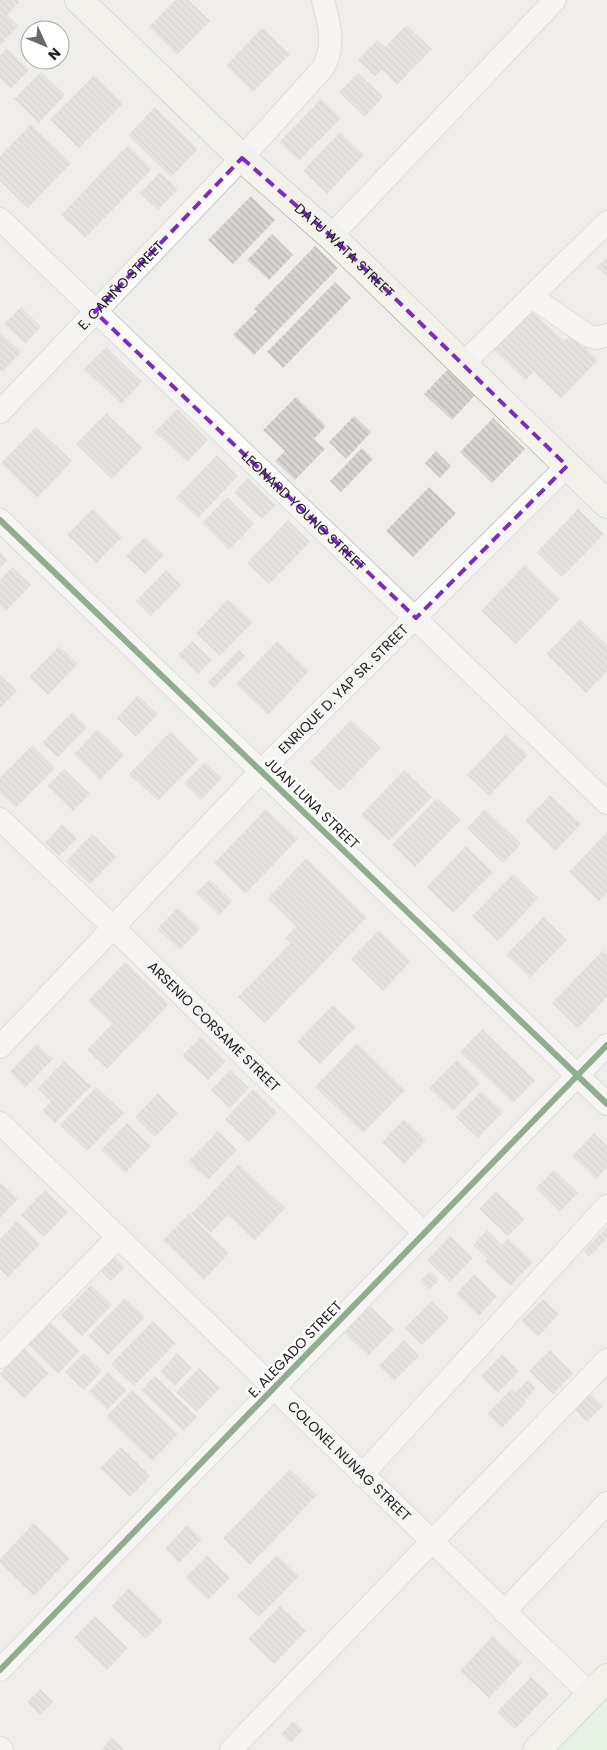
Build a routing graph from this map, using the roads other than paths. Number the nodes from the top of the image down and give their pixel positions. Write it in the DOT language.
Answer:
graph roads {
  1 [pos="79,0"];
  2 [pos="323,0"];
  3 [pos="555,0"];
  4 [pos="242,158"];
  5 [pos="0,219"];
  6 [pos="607,222"];
  7 [pos="331,236"];
  8 [pos="532,297"];
  9 [pos="95,312"];
  10 [pos="607,335"];
  11 [pos="462,364"];
  12 [pos="0,412"];
  13 [pos="567,466"];
  14 [pos="607,504"];
  15 [pos="0,520"];
  16 [pos="416,618"];
  17 [pos="261,772"];
  18 [pos="607,803"];
  19 [pos="0,819"];
  20 [pos="114,928"];
  21 [pos="607,1044"];
  22 [pos="0,1047"];
  23 [pos="576,1076"];
  24 [pos="607,1104"];
  25 [pos="0,1123"];
  26 [pos="607,1206"];
  27 [pos="425,1234"];
  28 [pos="118,1237"];
  29 [pos="0,1357"];
  30 [pos="607,1360"];
  31 [pos="273,1390"];
  32 [pos="362,1475"];
  33 [pos="607,1503"];
  34 [pos="431,1541"];
  35 [pos="504,1612"];
  36 [pos="0,1670"];
  37 [pos="599,1687"];
  38 [pos="231,1750"];
  39 [pos="537,1750"];
  1 -- 4 [label="street, DATU WATA STREET"];
  2 -- 4 [label="street, E. CARIÑO STREET"];
  3 -- 7 [label="street"];
  4 -- 7 [label="street, DATU WATA STREET"];
  4 -- 9 [label="street, E. CARIÑO STREET"];
  5 -- 9 [label="street, LEONARD YOUNG STREET"];
  6 -- 8 [label="street"];
  7 -- 11 [label="street, DATU WATA STREET"];
  8 -- 10 [label="street"];
  8 -- 11 [label="street"];
  9 -- 12 [label="street, E. CARIÑO STREET"];
  9 -- 16 [label="street, LEONARD YOUNG STREET"];
  11 -- 13 [label="street, DATU WATA STREET"];
  13 -- 14 [label="street, DATU WATA STREET"];
  13 -- 16 [label="street, ENRIQUE D. YAP SR. STREET"];
  15 -- 17 [label="street, JUAN LUNA STREET"];
  16 -- 17 [label="street, ENRIQUE D. YAP SR. STREET"];
  16 -- 18 [label="street, LEONARD YOUNG STREET"];
  17 -- 20 [label="street, ENRIQUE D. YAP SR. STREET"];
  17 -- 23 [label="street, JUAN LUNA STREET"];
  19 -- 20 [label="street, ARSENIO CORSAME STREET"];
  20 -- 22 [label="street, ENRIQUE D. YAP SR. STREET"];
  20 -- 27 [label="street, ARSENIO CORSAME STREET"];
  21 -- 23 [label="street, E. ALEGADO STREET"];
  23 -- 24 [label="street, JUAN LUNA STREET"];
  23 -- 27 [label="street, E. ALEGADO STREET"];
  25 -- 28 [label="street, COLONEL NUNAG STREET"];
  26 -- 32 [label="street"];
  27 -- 31 [label="street, E. ALEGADO STREET"];
  28 -- 29 [label="street"];
  28 -- 31 [label="street, COLONEL NUNAG STREET"];
  30 -- 34 [label="street"];
  31 -- 32 [label="street, COLONEL NUNAG STREET"];
  31 -- 36 [label="street, E. ALEGADO STREET"];
  32 -- 34 [label="street, COLONEL NUNAG STREET"];
  33 -- 35 [label="street"];
  34 -- 35 [label="street, COLONEL NUNAG STREET"];
  34 -- 38 [label="street"];
  35 -- 37 [label="street, COLONEL NUNAG STREET"];
  37 -- 39 [label="street"];
}
